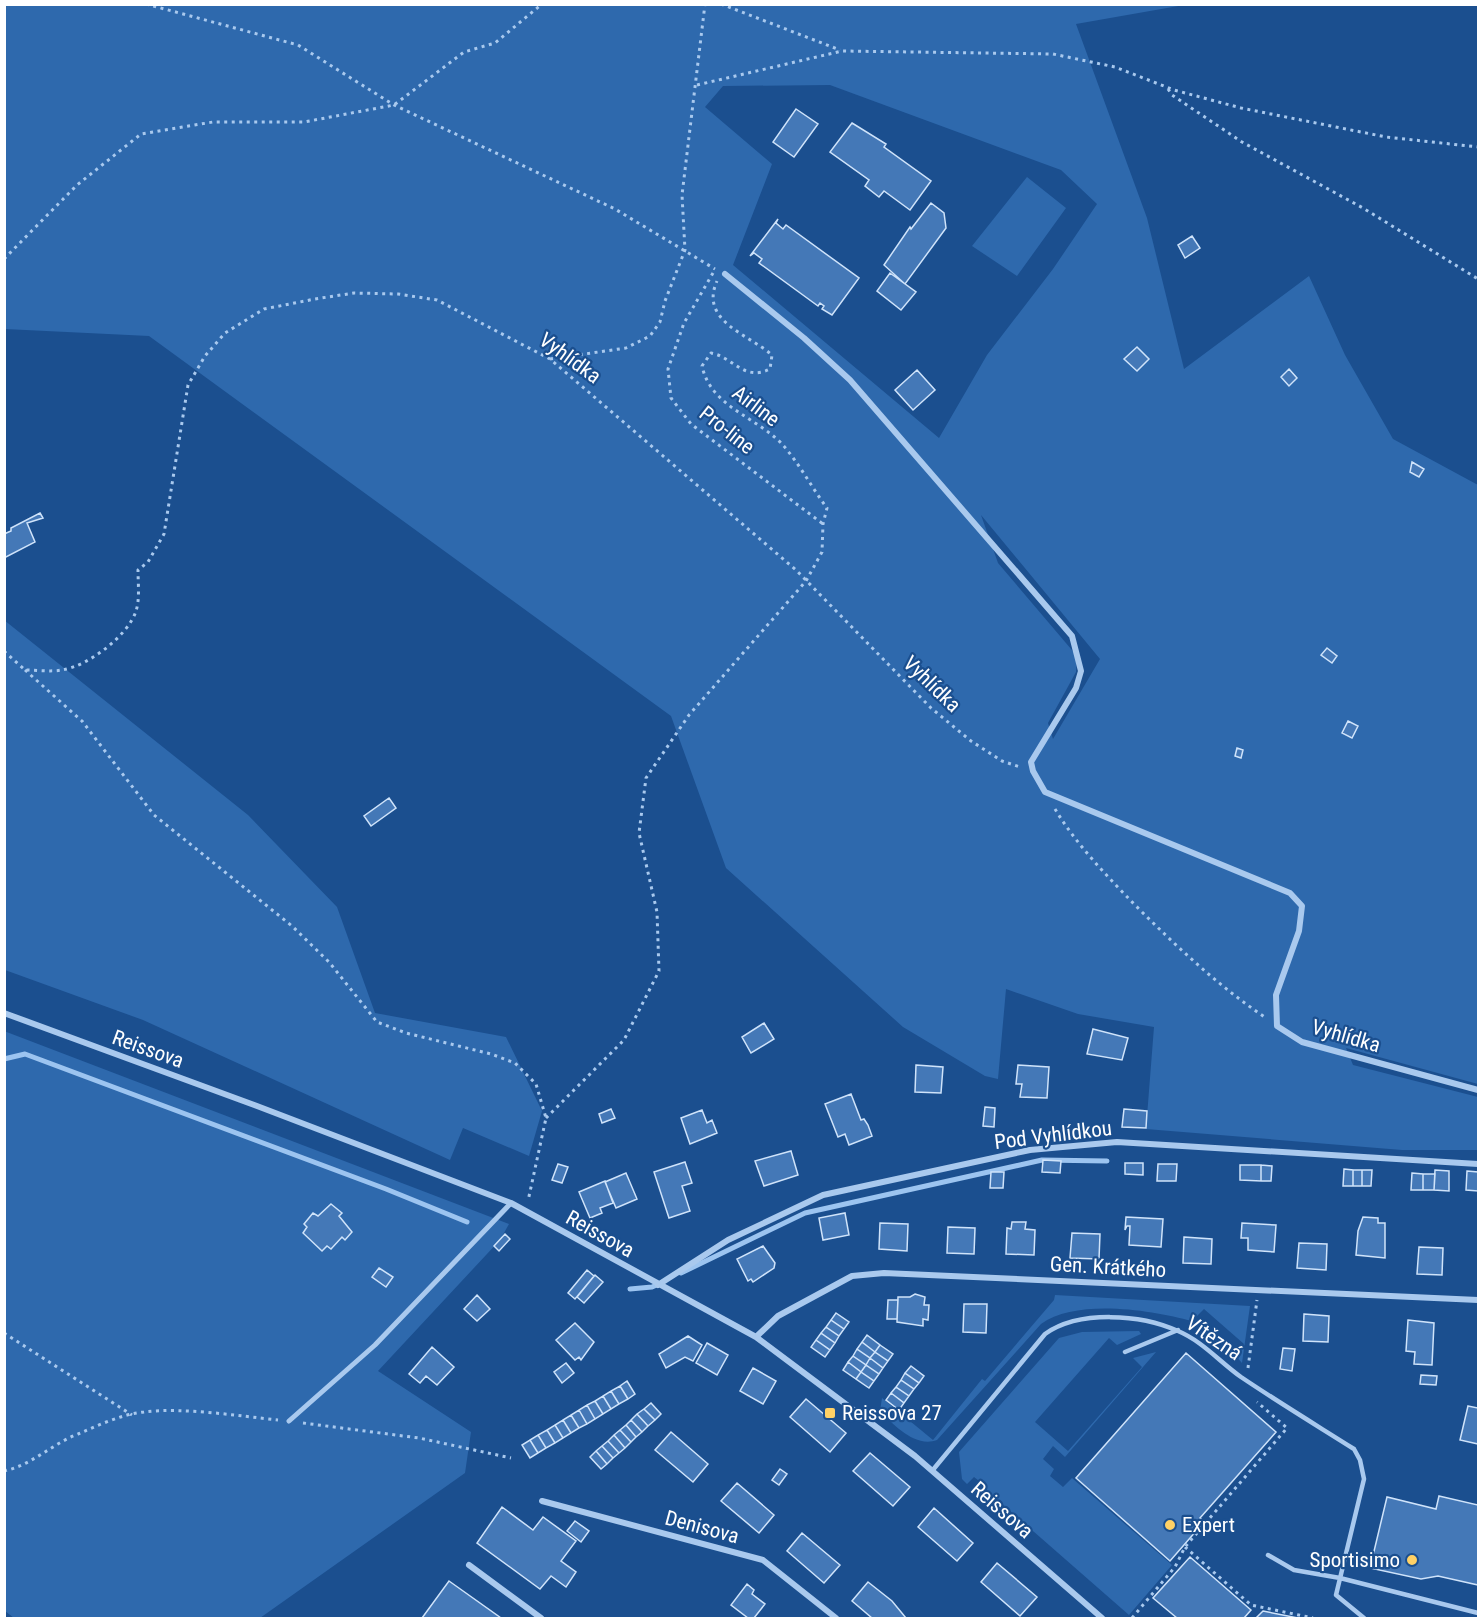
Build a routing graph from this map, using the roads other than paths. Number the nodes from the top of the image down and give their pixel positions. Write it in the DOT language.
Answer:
graph roads {
  1 [pos="723,273"];
  2 [pos="4,1013"];
  3 [pos="1479,1090"];
  4 [pos="1479,1164"];
  5 [pos="511,1203"];
  6 [pos="658,1285"];
  7 [pos="1479,1300"];
  8 [pos="1178,1330"];
  9 [pos="756,1337"];
  10 [pos="1125,1352"];
  11 [pos="289,1421"];
  12 [pos="932,1471"];
  13 [pos="542,1501"];
  14 [pos="1268,1555"];
  15 [pos="469,1565"];
  16 [pos="1340,1578"];
  17 [pos="1479,1613"];
  18 [pos="541,1618"];
  19 [pos="836,1618"];
  20 [pos="1102,1618"];
  21 [pos="1364,1618"];
  1 -- 3 [label="street, Vyhlídka"];
  2 -- 5 [label="street, Reissova"];
  4 -- 6 [label="street, Pod Vyhlídkou"];
  5 -- 6 [label="street, Reissova"];
  5 -- 11 [label="street"];
  6 -- 9 [label="street, Reissova"];
  7 -- 9 [label="street, Gen. Krátkého"];
  8 -- 10 [label="lane"];
  8 -- 12 [label="lane, Vítězná"];
  8 -- 16 [label="lane, Vítězná"];
  9 -- 12 [label="street, Reissova"];
  12 -- 20 [label="street, Reissova"];
  13 -- 19 [label="street, Denisova"];
  14 -- 16 [label="lane"];
  15 -- 18 [label="street"];
  16 -- 17 [label="lane"];
  16 -- 21 [label="lane, Vítězná"];
}
